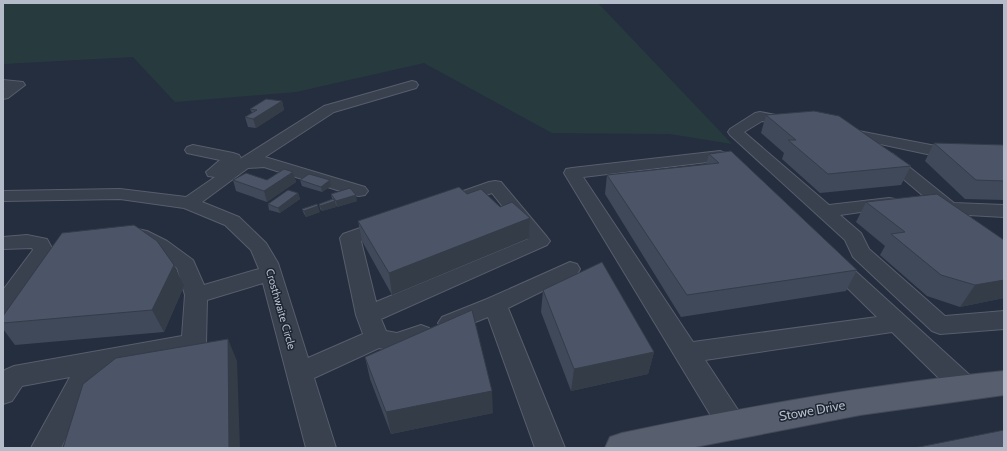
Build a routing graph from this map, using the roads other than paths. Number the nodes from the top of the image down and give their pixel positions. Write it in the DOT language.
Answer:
graph roads {
  1 [pos="3,84"];
  2 [pos="412,85"];
  3 [pos="3,95"];
  4 [pos="806,125"];
  5 [pos="829,129"];
  6 [pos="860,135"];
  7 [pos="193,150"];
  8 [pos="1004,158"];
  9 [pos="244,164"];
  10 [pos="743,178"];
  11 [pos="359,191"];
  12 [pos="3,196"];
  13 [pos="182,202"];
  14 [pos="942,203"];
  15 [pos="437,206"];
  16 [pos="825,211"];
  17 [pos="1004,211"];
  18 [pos="401,220"];
  19 [pos="973,228"];
  20 [pos="118,236"];
  21 [pos="3,243"];
  22 [pos="823,253"];
  23 [pos="570,269"];
  24 [pos="272,273"];
  25 [pos="196,295"];
  26 [pos="495,305"];
  27 [pos="3,306"];
  28 [pos="368,315"];
  29 [pos="1004,320"];
  30 [pos="897,323"];
  31 [pos="377,338"];
  32 [pos="687,353"];
  33 [pos="90,363"];
  34 [pos="300,373"];
  35 [pos="1004,383"];
  36 [pos="965,387"];
  37 [pos="3,393"];
  38 [pos="732,425"];
  39 [pos="46,448"];
  40 [pos="321,448"];
  41 [pos="550,448"];
  42 [pos="622,448"];
  1 -- 3 [label="street"];
  2 -- 9 [label="street"];
  4 -- 16 [label="street"];
  5 -- 6 [label="street"];
  6 -- 8 [label="street"];
  6 -- 14 [label="street"];
  7 -- 13 [label="street"];
  9 -- 11 [label="street"];
  9 -- 13 [label="street"];
  10 -- 32 [label="street"];
  12 -- 13 [label="street, Crosthwaite Circle"];
  13 -- 24 [label="street, Crosthwaite Circle"];
  14 -- 16 [label="street"];
  14 -- 17 [label="street"];
  14 -- 19 [label="street"];
  15 -- 28 [label="street"];
  16 -- 29 [label="street"];
  18 -- 28 [label="street"];
  20 -- 25 [label="street"];
  21 -- 27 [label="street"];
  22 -- 30 [label="street"];
  23 -- 26 [label="street"];
  24 -- 25 [label="street"];
  24 -- 34 [label="street, Crosthwaite Circle"];
  25 -- 33 [label="street"];
  26 -- 31 [label="street"];
  26 -- 41 [label="street"];
  28 -- 31 [label="street"];
  30 -- 32 [label="street"];
  30 -- 36 [label="street"];
  31 -- 34 [label="street"];
  32 -- 38 [label="street"];
  33 -- 37 [label="street"];
  33 -- 39 [label="street"];
  34 -- 40 [label="street, Crosthwaite Circle"];
  35 -- 36 [label="main road, Stowe Drive"];
  36 -- 38 [label="main road, Stowe Drive"];
  38 -- 42 [label="main road, Stowe Drive"];
}
